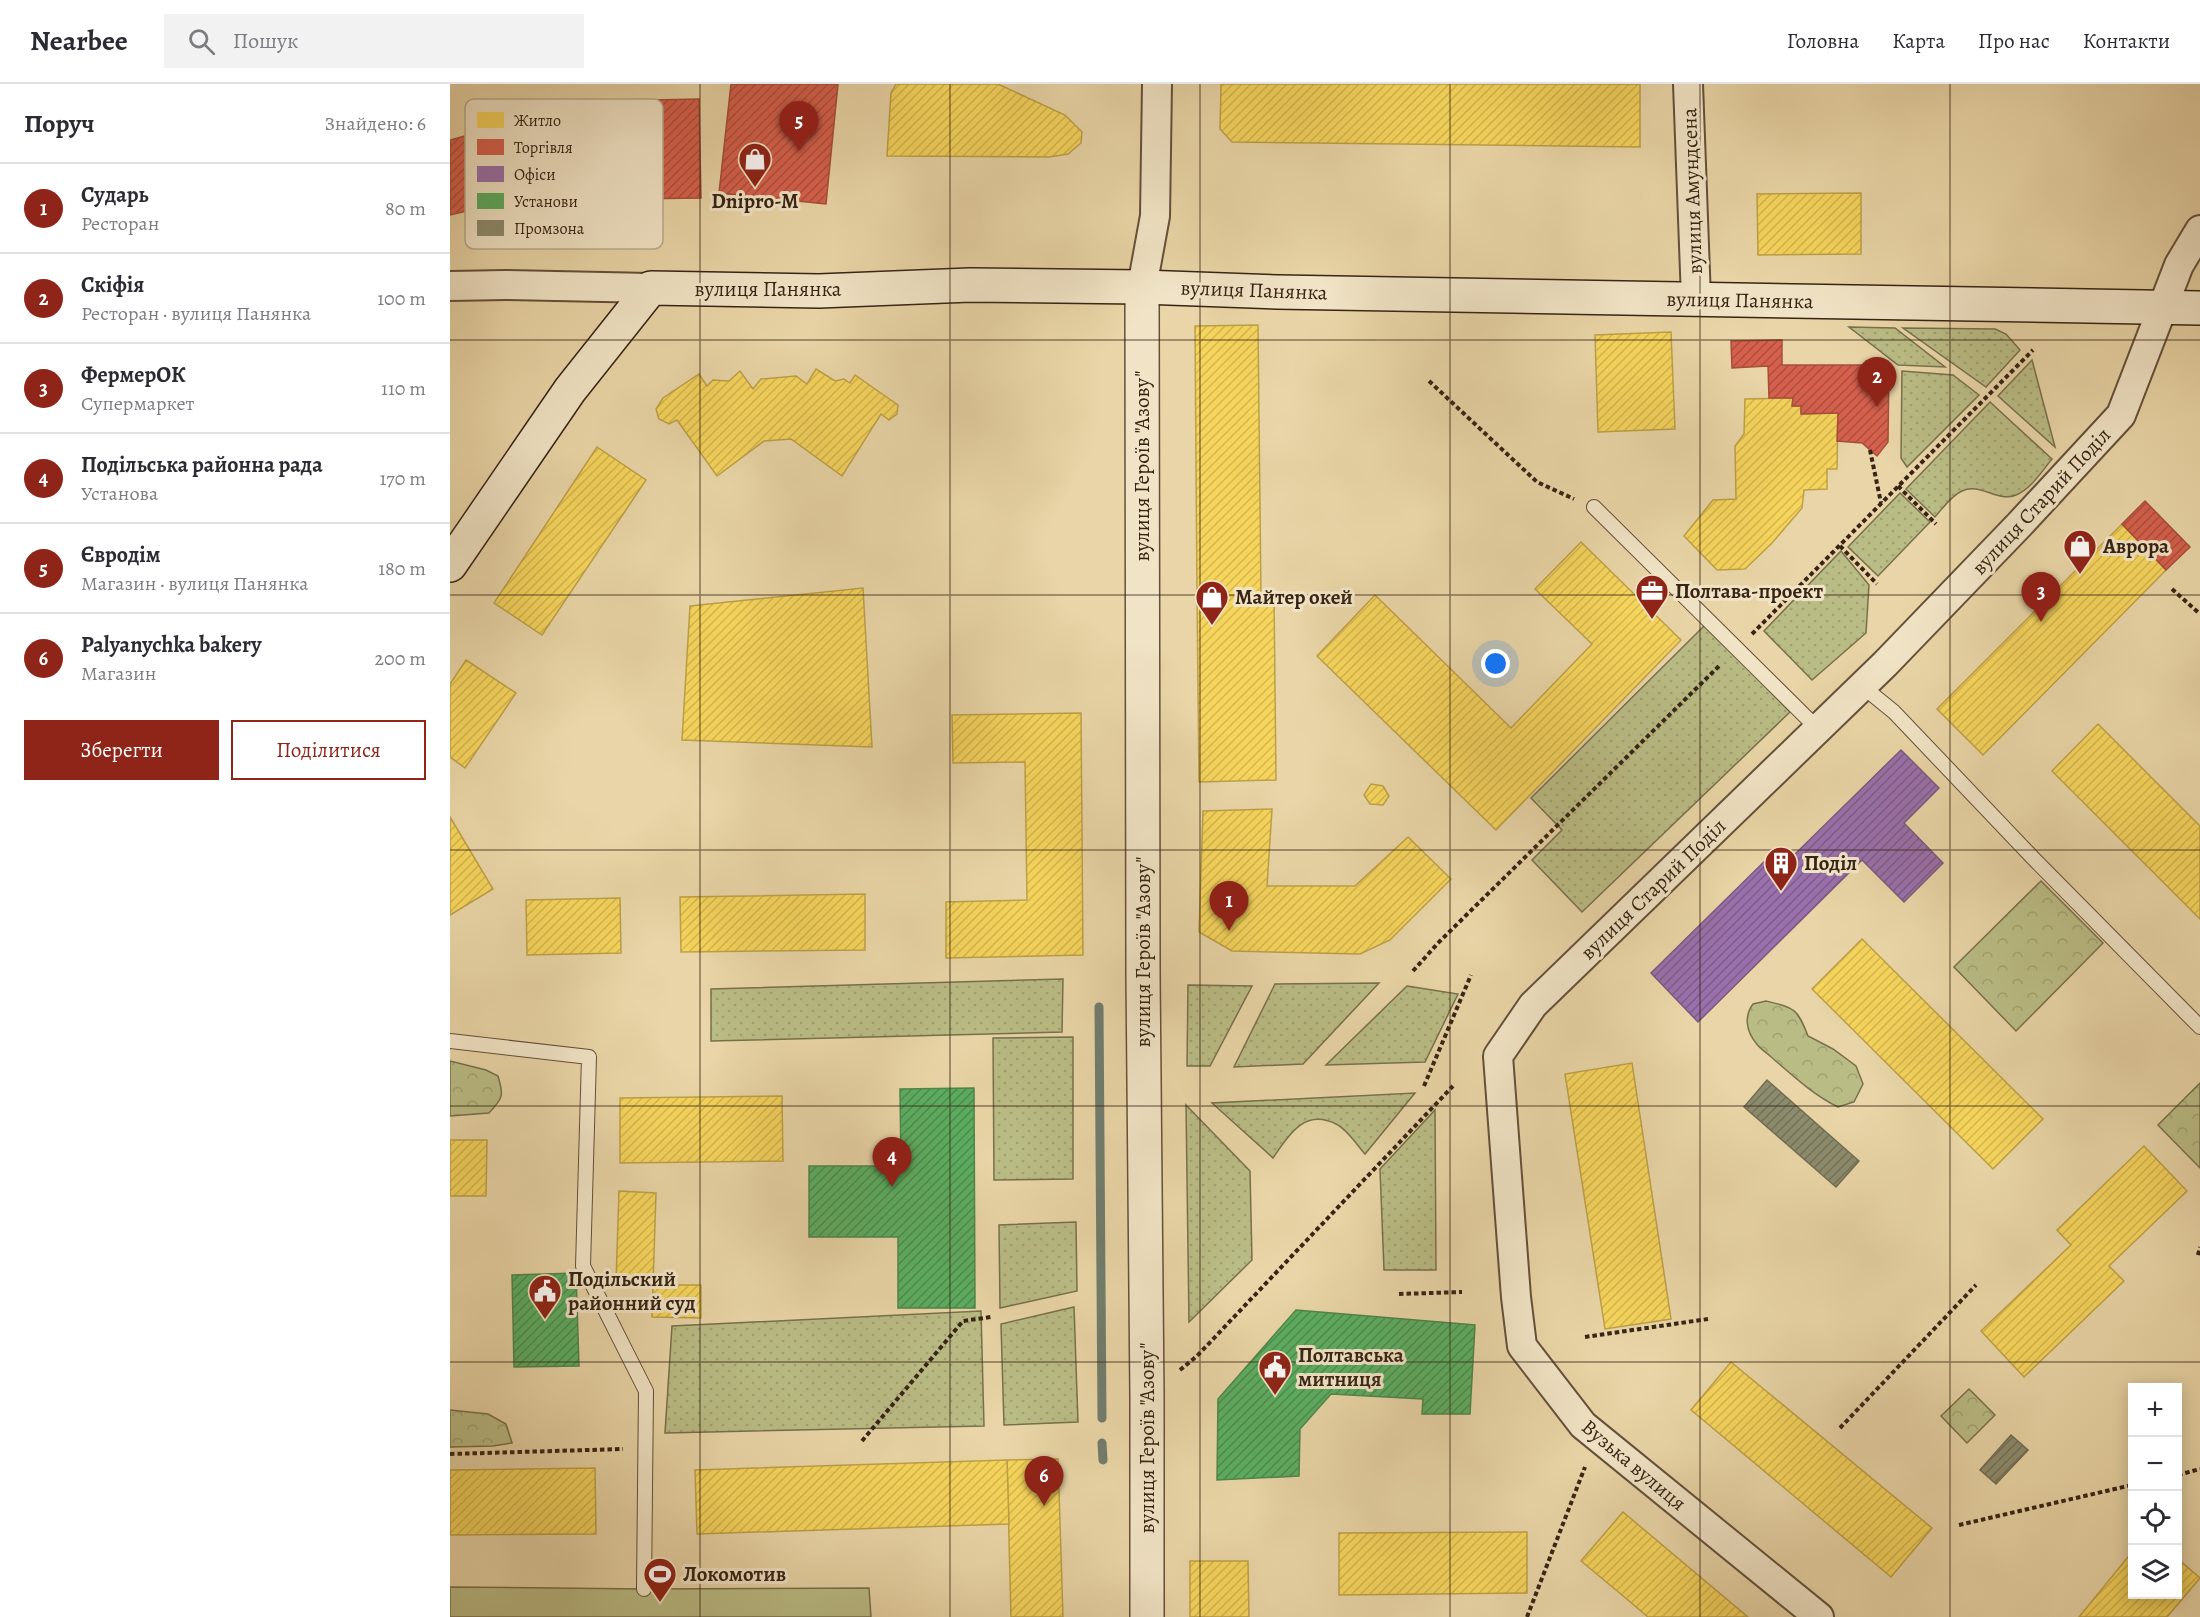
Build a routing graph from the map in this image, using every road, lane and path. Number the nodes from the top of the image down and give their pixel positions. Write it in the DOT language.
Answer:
graph roads {
  1 [pos="1157,84"];
  2 [pos="1688,84"];
  3 [pos="2200,230"];
  4 [pos="450,286"];
  5 [pos="1142,287"];
  6 [pos="651,288"];
  7 [pos="1696,298"];
  8 [pos="2162,308"];
  9 [pos="2200,308"];
  10 [pos="1429,381"];
  11 [pos="1870,450"];
  12 [pos="1898,486"];
  13 [pos="1881,504"];
  14 [pos="1594,507"];
  15 [pos="1936,524"];
  16 [pos="1840,546"];
  17 [pos="450,565"];
  18 [pos="1877,584"];
  19 [pos="2172,589"];
  20 [pos="2200,614"];
  21 [pos="1862,686"];
  22 [pos="1818,729"];
  23 [pos="1471,975"];
  24 [pos="2200,1027"];
  25 [pos="450,1041"];
  26 [pos="1498,1056"];
  27 [pos="1424,1086"];
  28 [pos="1453,1086"];
  29 [pos="2200,1247"];
  30 [pos="2198,1255"];
  31 [pos="1976,1285"];
  32 [pos="1462,1292"];
  33 [pos="1399,1294"];
  34 [pos="991,1317"];
  35 [pos="1708,1319"];
  36 [pos="1585,1337"];
  37 [pos="1179,1371"];
  38 [pos="1840,1428"];
  39 [pos="862,1441"];
  40 [pos="646,1449"];
  41 [pos="450,1454"];
  42 [pos="1585,1467"];
  43 [pos="2200,1469"];
  44 [pos="2182,1474"];
  45 [pos="2128,1486"];
  46 [pos="1959,1525"];
  47 [pos="644,1589"];
  48 [pos="1147,1617"];
  49 [pos="1527,1617"];
  50 [pos="1819,1617"];
  1 -- 5 [label="street"];
  2 -- 7 [label="street, вулиця Амундсена"];
  3 -- 8 [label="street, вулиця Старий Поділ"];
  4 -- 6 [label="street"];
  5 -- 6 [label="main road, вулиця Панянка"];
  5 -- 7 [label="main road, вулиця Панянка"];
  5 -- 48 [label="main road, вулиця Героїв \"Азову\""];
  6 -- 17 [label="main road"];
  7 -- 8 [label="main road, вулиця Панянка"];
  8 -- 9 [label="main road, вулиця Панянка"];
  8 -- 21 [label="street, вулиця Старий Поділ"];
  10 -- 14 [label="path"];
  11 -- 13 [label="path"];
  12 -- 15 [label="path"];
  14 -- 22 [label="lane"];
  16 -- 18 [label="path"];
  19 -- 20 [label="path"];
  21 -- 22 [label="street, вулиця Старий Поділ"];
  21 -- 24 [label="lane"];
  22 -- 26 [label="street, вулиця Старий Поділ"];
  23 -- 27 [label="path"];
  25 -- 40 [label="lane"];
  26 -- 50 [label="street, Вузька вулиця"];
  28 -- 37 [label="path"];
  29 -- 30 [label="path"];
  31 -- 38 [label="path"];
  32 -- 33 [label="path"];
  34 -- 39 [label="path"];
  35 -- 36 [label="path"];
  40 -- 41 [label="path"];
  40 -- 47 [label="lane"];
  42 -- 49 [label="path"];
  43 -- 44 [label="path"];
  45 -- 46 [label="path"];
}
